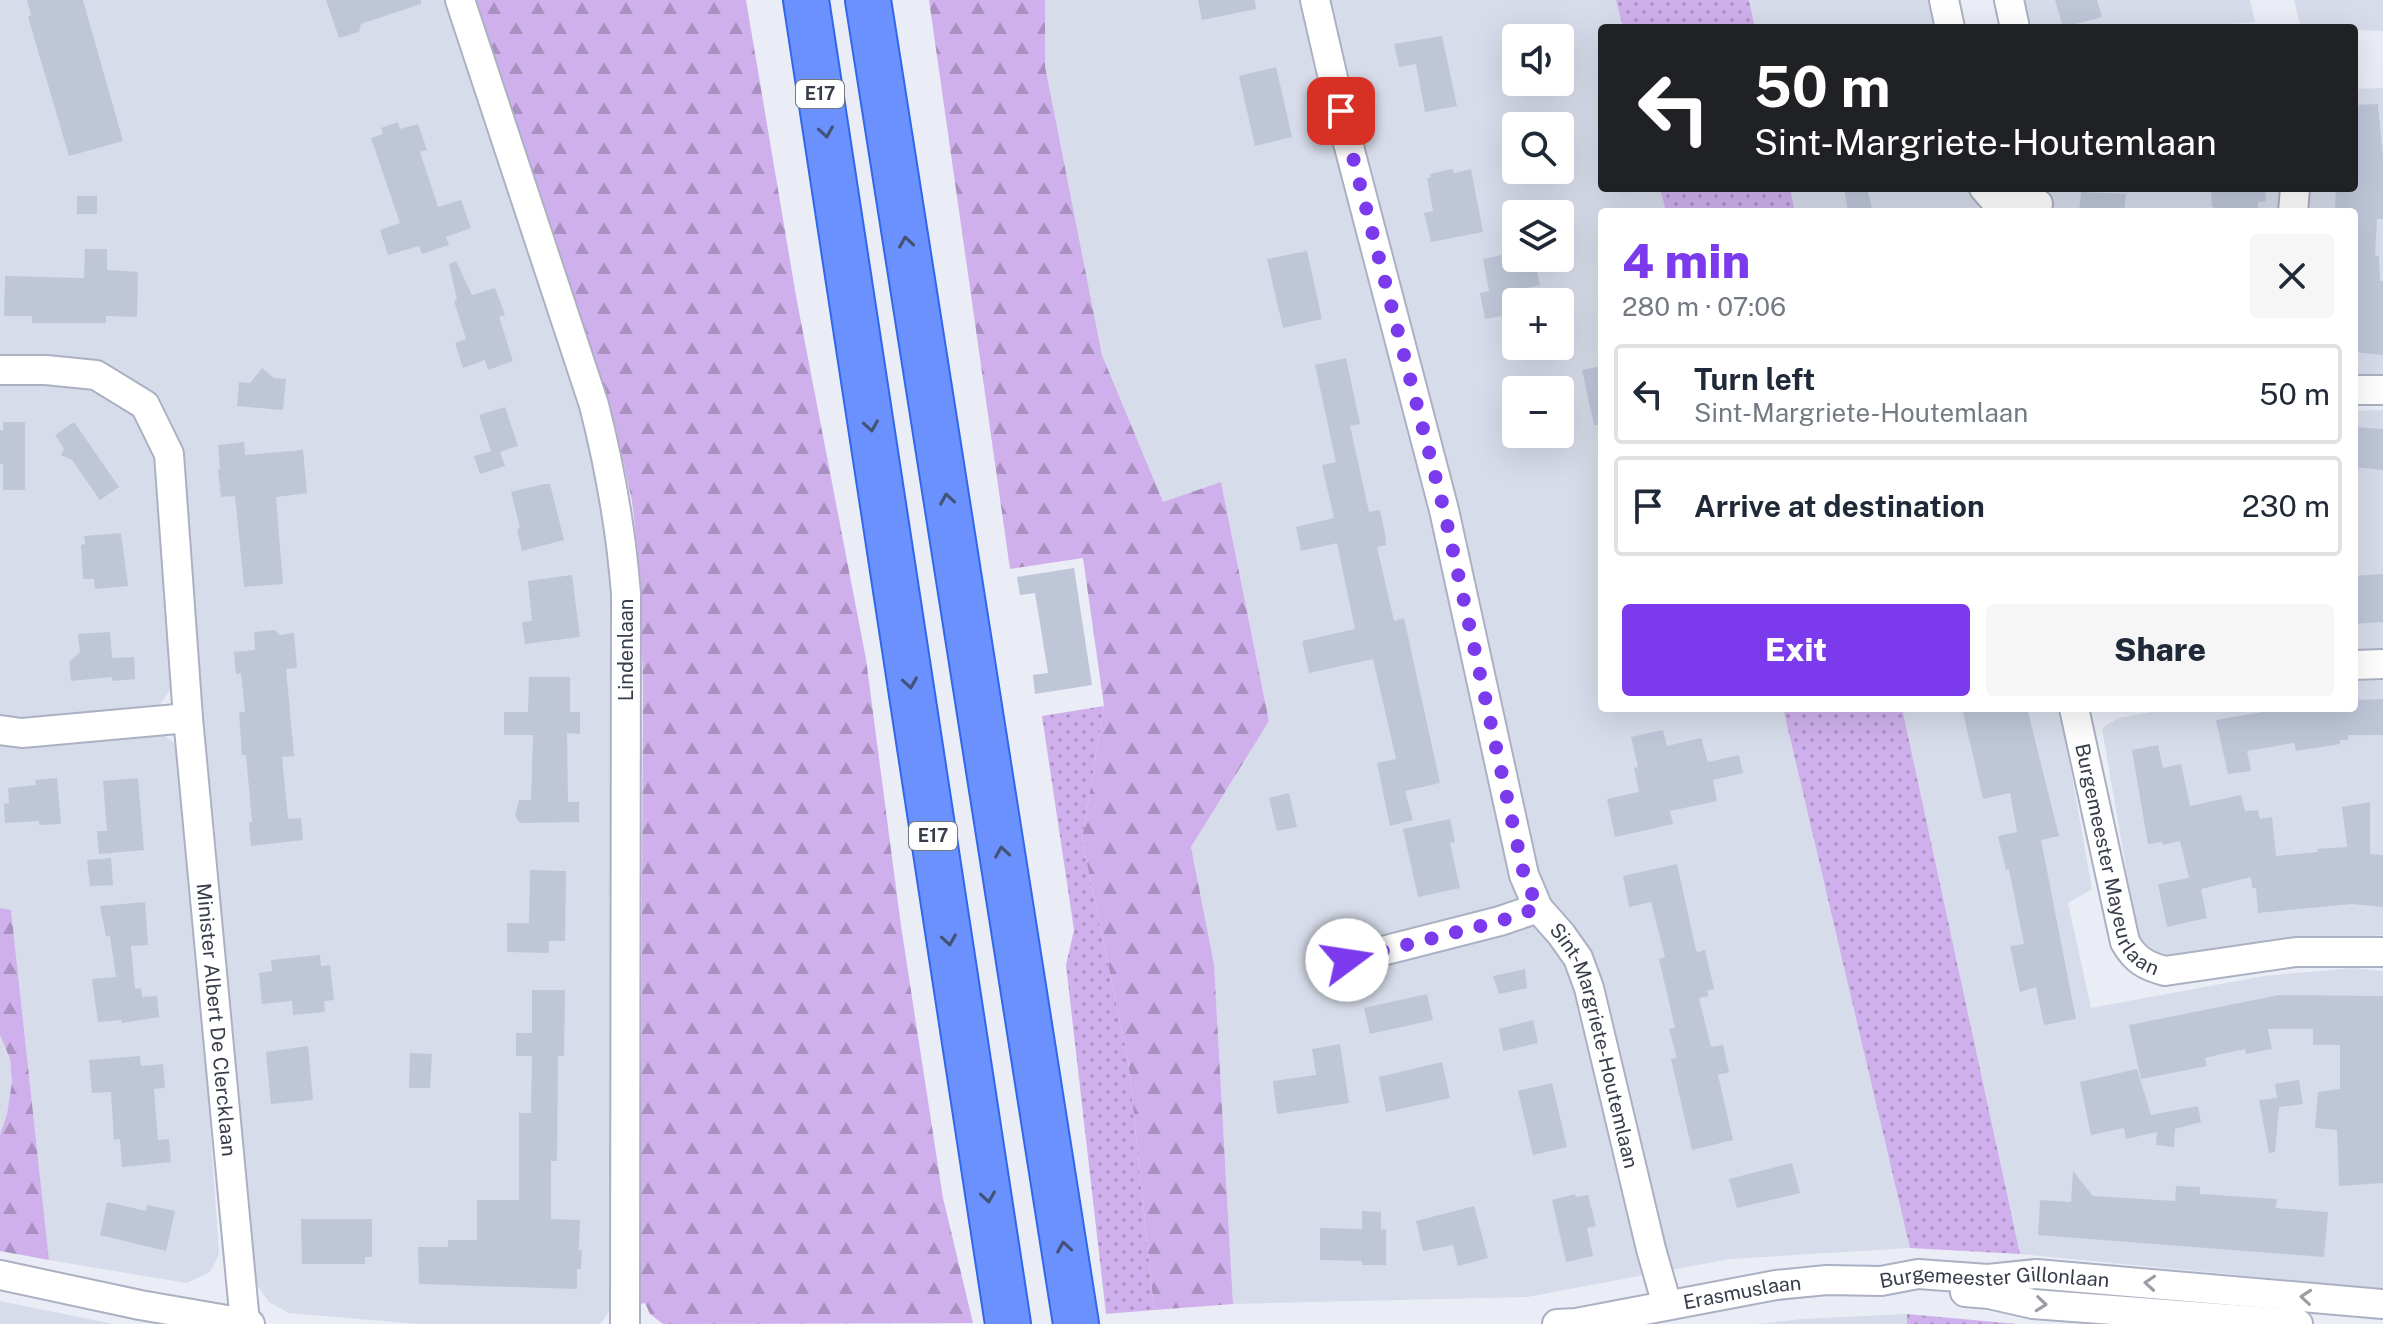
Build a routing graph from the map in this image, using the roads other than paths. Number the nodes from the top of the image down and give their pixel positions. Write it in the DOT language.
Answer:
graph roads {
  1 [pos="460,0"];
  2 [pos="806,0"];
  3 [pos="868,0"];
  4 [pos="1315,0"];
  5 [pos="1944,0"];
  6 [pos="2009,0"];
  7 [pos="1949,24"];
  8 [pos="2014,24"];
  9 [pos="1987,192"];
  10 [pos="2037,201"];
  11 [pos="0,370"];
  12 [pos="2358,390"];
  13 [pos="2383,390"];
  14 [pos="2383,664"];
  15 [pos="2358,665"];
  16 [pos="2075,712"];
  17 [pos="188,718"];
  18 [pos="0,730"];
  19 [pos="1538,908"];
  20 [pos="2383,952"];
  21 [pos="1347,960"];
  22 [pos="0,1275"];
  23 [pos="1881,1281"];
  24 [pos="2228,1289"];
  25 [pos="2383,1304"];
  26 [pos="1679,1310"];
  27 [pos="2227,1321"];
  28 [pos="248,1324"];
  29 [pos="625,1324"];
  30 [pos="1008,1324"];
  31 [pos="1076,1324"];
  32 [pos="1557,1324"];
  33 [pos="2298,1324"];
  1 -- 29 [label="street, Lindenlaan"];
  2 -- 30 [label="highway, E17, one-way"];
  31 -- 3 [label="highway, one-way"];
  4 -- 19 [label="street, Sint-Margriete-Houtemlaan"];
  5 -- 7 [label="street"];
  6 -- 8 [label="street"];
  9 -- 10 [label="street"];
  11 -- 17 [label="street, Minister Albert De Clercklaan"];
  12 -- 13 [label="street"];
  14 -- 15 [label="street"];
  16 -- 20 [label="street, Burgemeester Mayeurlaan"];
  17 -- 18 [label="street"];
  17 -- 28 [label="street, Minister Albert De Clercklaan"];
  19 -- 21 [label="street"];
  19 -- 26 [label="street, Sint-Margriete-Houtemlaan"];
  22 -- 28 [label="street"];
  24 -- 23 [label="street, Burgemeester Gillonlaan, one-way"];
  23 -- 26 [label="street, Erasmuslaan"];
  23 -- 27 [label="street, Burgemeester Gillonlaan, one-way"];
  25 -- 24 [label="street, Burgemeester Gillonlaan, one-way"];
  24 -- 27 [label="street"];
  26 -- 32 [label="street, Erasmuslaan"];
  27 -- 33 [label="street, Burgemeester Gillonlaan"];
}
